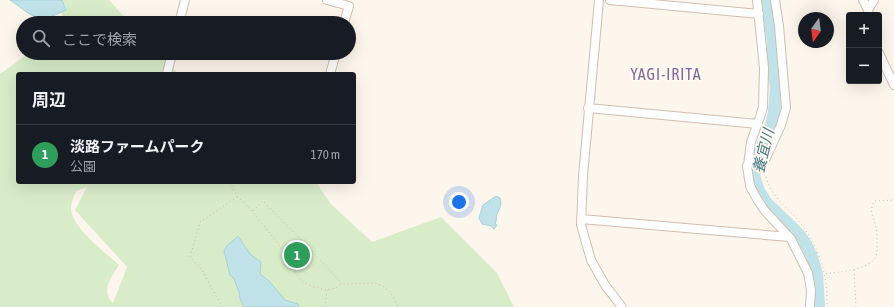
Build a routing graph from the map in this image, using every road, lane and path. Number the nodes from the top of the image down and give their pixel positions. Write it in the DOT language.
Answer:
graph roads {
  1 [pos="184,0"];
  2 [pos="327,0"];
  3 [pos="599,0"];
  4 [pos="610,0"];
  5 [pos="757,0"];
  6 [pos="775,0"];
  7 [pos="863,0"];
  8 [pos="874,0"];
  9 [pos="868,12"];
  10 [pos="759,14"];
  11 [pos="181,16"];
  12 [pos="346,16"];
  13 [pos="882,58"];
  14 [pos="170,60"];
  15 [pos="334,60"];
  16 [pos="167,72"];
  17 [pos="331,72"];
  18 [pos="894,85"];
  19 [pos="588,108"];
  20 [pos="758,124"];
  21 [pos="766,158"];
  22 [pos="749,163"];
  23 [pos="231,184"];
  24 [pos="237,196"];
  25 [pos="894,200"];
  26 [pos="252,211"];
  27 [pos="581,219"];
  28 [pos="789,237"];
  29 [pos="818,252"];
  30 [pos="804,258"];
  31 [pos="854,269"];
  32 [pos="825,274"];
  33 [pos="342,284"];
  34 [pos="327,290"];
  35 [pos="222,307"];
  36 [pos="325,307"];
  37 [pos="398,307"];
  38 [pos="622,307"];
  39 [pos="810,307"];
  40 [pos="827,307"];
  41 [pos="856,307"];
  1 -- 11 [label="street"];
  2 -- 12 [label="street"];
  3 -- 19 [label="street"];
  4 -- 10 [label="street"];
  5 -- 10 [label="street"];
  6 -- 21 [label="street"];
  7 -- 9 [label="street"];
  8 -- 9 [label="street"];
  10 -- 20 [label="street"];
  13 -- 18 [label="street"];
  14 -- 16 [label="street"];
  15 -- 17 [label="street"];
  19 -- 20 [label="street"];
  19 -- 27 [label="street"];
  20 -- 22 [label="street"];
  21 -- 22 [label="street"];
  21 -- 29 [label="path"];
  22 -- 28 [label="street"];
  23 -- 24 [label="path"];
  24 -- 26 [label="path"];
  24 -- 35 [label="path"];
  25 -- 31 [label="path"];
  26 -- 33 [label="path"];
  26 -- 34 [label="path"];
  27 -- 28 [label="street"];
  27 -- 38 [label="street"];
  28 -- 39 [label="street"];
  29 -- 30 [label="path"];
  29 -- 32 [label="path"];
  31 -- 32 [label="path"];
  31 -- 41 [label="path"];
  32 -- 40 [label="path"];
  33 -- 34 [label="path"];
  33 -- 37 [label="path"];
  34 -- 36 [label="path"];
}
